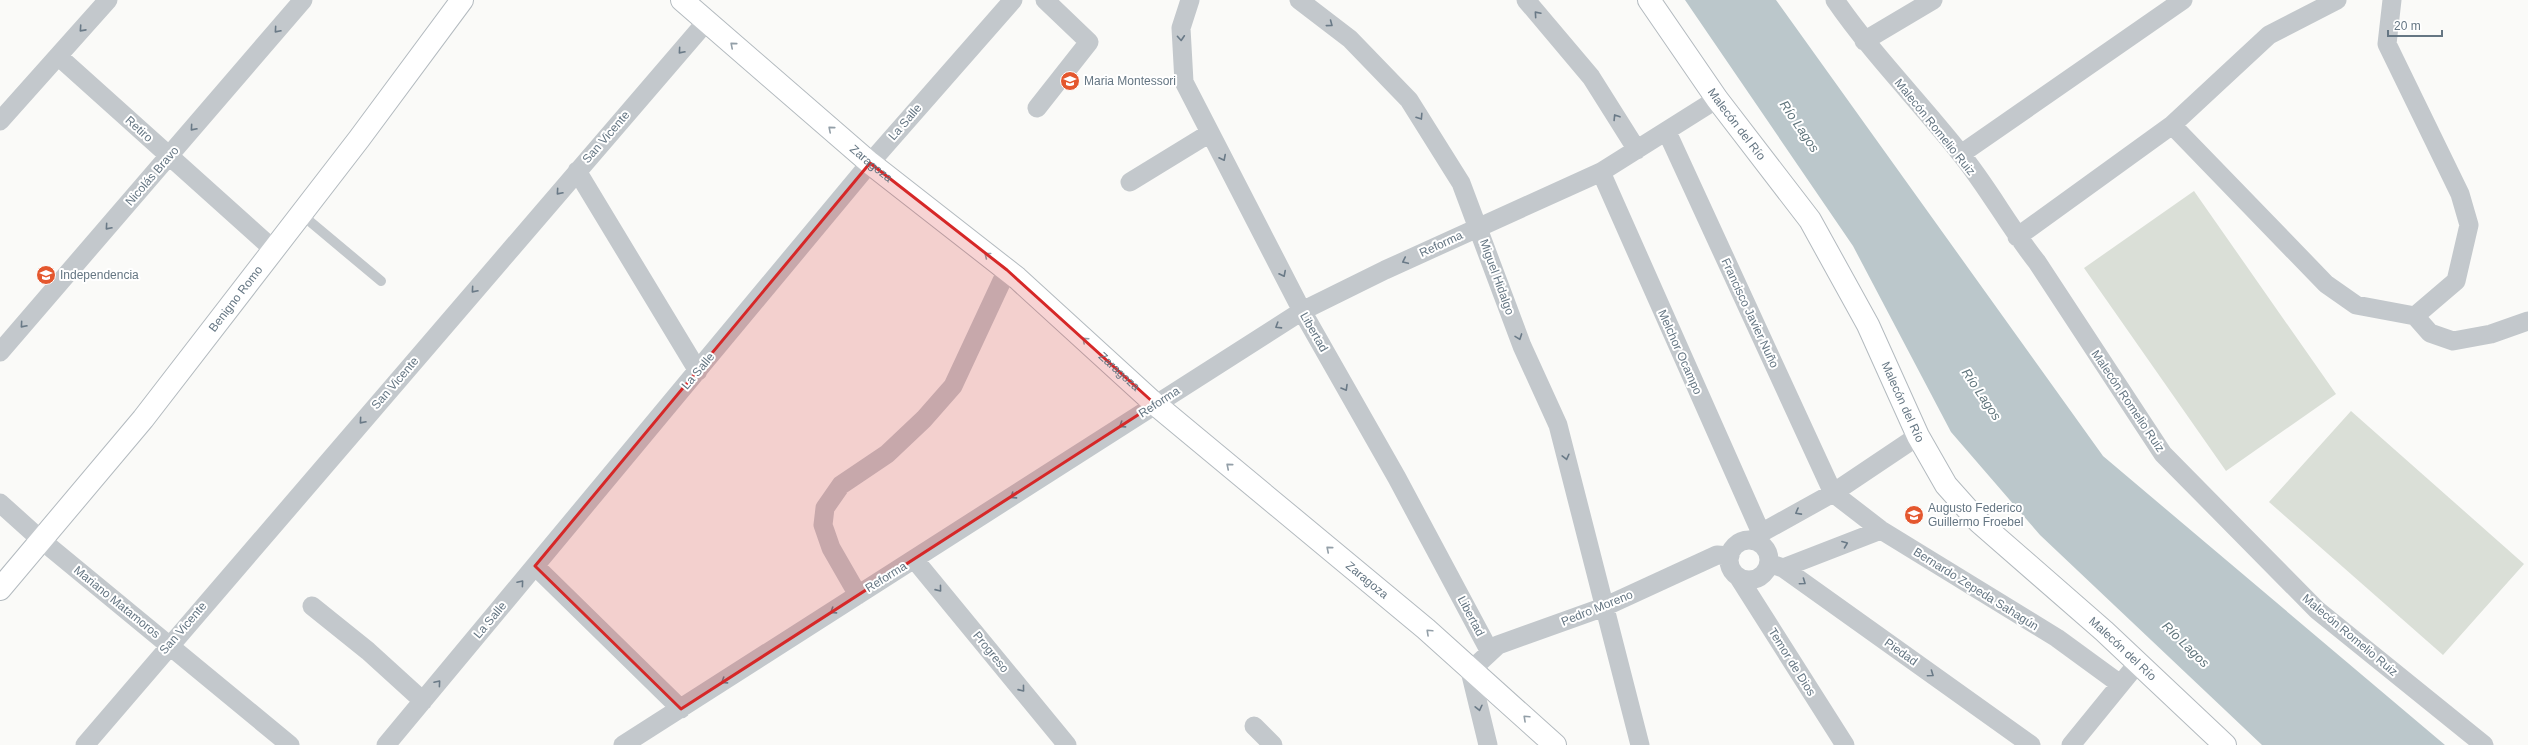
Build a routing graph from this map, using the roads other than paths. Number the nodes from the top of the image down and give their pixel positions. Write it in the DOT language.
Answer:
graph roads {
  1 [pos="108,0"];
  2 [pos="303,0"];
  3 [pos="462,0"];
  4 [pos="682,0"];
  5 [pos="1014,0"];
  6 [pos="1045,0"];
  7 [pos="1190,0"];
  8 [pos="1300,0"];
  9 [pos="1526,0"];
  10 [pos="1650,0"];
  11 [pos="1835,0"];
  12 [pos="1933,0"];
  13 [pos="2183,0"];
  14 [pos="2337,0"];
  15 [pos="2392,0"];
  16 [pos="706,22"];
  17 [pos="1864,41"];
  18 [pos="58,56"];
  19 [pos="1717,99"];
  20 [pos="1037,108"];
  21 [pos="0,120"];
  22 [pos="2172,125"];
  23 [pos="1668,132"];
  24 [pos="1210,133"];
  25 [pos="1637,150"];
  26 [pos="1961,154"];
  27 [pos="169,156"];
  28 [pos="870,163"];
  29 [pos="577,171"];
  30 [pos="1601,172"];
  31 [pos="1130,182"];
  32 [pos="301,214"];
  33 [pos="1479,227"];
  34 [pos="2017,237"];
  35 [pos="273,249"];
  36 [pos="1007,270"];
  37 [pos="381,281"];
  38 [pos="1302,311"];
  39 [pos="2415,316"];
  40 [pos="2528,321"];
  41 [pos="0,352"];
  42 [pos="698,371"];
  43 [pos="1155,404"];
  44 [pos="1918,436"];
  45 [pos="1833,493"];
  46 [pos="0,503"];
  47 [pos="1881,530"];
  48 [pos="1758,537"];
  49 [pos="40,539"];
  50 [pos="1730,556"];
  51 [pos="914,559"];
  52 [pos="535,566"];
  53 [pos="1776,566"];
  54 [pos="1739,578"];
  55 [pos="0,589"];
  56 [pos="858,594"];
  57 [pos="312,606"];
  58 [pos="1604,607"];
  59 [pos="168,645"];
  60 [pos="1490,652"];
  61 [pos="2137,664"];
  62 [pos="1470,671"];
  63 [pos="2120,684"];
  64 [pos="423,702"];
  65 [pos="681,709"];
  66 [pos="1254,726"];
  67 [pos="84,745"];
  68 [pos="290,745"];
  69 [pos="386,745"];
  70 [pos="623,745"];
  71 [pos="1067,745"];
  72 [pos="1273,745"];
  73 [pos="1488,745"];
  74 [pos="1555,745"];
  75 [pos="1640,745"];
  76 [pos="1845,745"];
  77 [pos="2031,745"];
  78 [pos="2071,745"];
  79 [pos="2225,745"];
  80 [pos="2484,745"];
  1 -- 18 [label="street, one-way"];
  2 -- 27 [label="street, Nicolás Bravo, one-way"];
  3 -- 32 [label="street, Benigno Romo"];
  4 -- 16 [label="street, Zaragoza"];
  5 -- 28 [label="street, La Salle"];
  6 -- 20 [label="street"];
  7 -- 24 [label="street, Libertad, one-way"];
  8 -- 33 [label="street, Miguel Hidalgo, one-way"];
  25 -- 9 [label="street, one-way"];
  10 -- 19 [label="street, Malecón del Río"];
  11 -- 17 [label="street, Malecón Romelio Ruiz"];
  12 -- 17 [label="street"];
  13 -- 26 [label="street"];
  14 -- 22 [label="street"];
  15 -- 39 [label="street"];
  28 -- 16 [label="street, Zaragoza, one-way"];
  16 -- 29 [label="street, San Vicente, one-way"];
  17 -- 26 [label="street, Malecón Romelio Ruiz"];
  18 -- 21 [label="street"];
  18 -- 27 [label="street, Retiro"];
  19 -- 23 [label="street, Reforma"];
  19 -- 44 [label="street, Malecón del Río"];
  22 -- 34 [label="street"];
  22 -- 39 [label="street"];
  23 -- 25 [label="street, Reforma"];
  23 -- 45 [label="street, Francisco Javier Nuño"];
  24 -- 31 [label="street"];
  24 -- 38 [label="street, Libertad, one-way"];
  25 -- 30 [label="street, Reforma"];
  26 -- 34 [label="street, Malecón Romelio Ruiz"];
  27 -- 35 [label="street, Retiro"];
  27 -- 41 [label="street, Nicolás Bravo, one-way"];
  36 -- 28 [label="street, Zaragoza, one-way"];
  28 -- 42 [label="street, La Salle"];
  29 -- 42 [label="street"];
  29 -- 59 [label="street, San Vicente, one-way"];
  30 -- 33 [label="street, Reforma"];
  30 -- 48 [label="street, Melchor Ocampo"];
  32 -- 35 [label="street, Benigno Romo"];
  32 -- 37 [label="lane"];
  33 -- 38 [label="street, Reforma, one-way"];
  33 -- 58 [label="street, Miguel Hidalgo, one-way"];
  34 -- 80 [label="street, Malecón Romelio Ruiz"];
  35 -- 49 [label="street, Benigno Romo"];
  43 -- 36 [label="street, Zaragoza, one-way"];
  36 -- 56 [label="street"];
  38 -- 43 [label="street, Reforma, one-way"];
  38 -- 60 [label="street, Libertad, one-way"];
  39 -- 40 [label="street"];
  42 -- 52 [label="street, La Salle"];
  43 -- 51 [label="street, Reforma, one-way"];
  62 -- 43 [label="street, Zaragoza, one-way"];
  44 -- 45 [label="street"];
  44 -- 61 [label="street, Malecón del Río"];
  45 -- 47 [label="street, Bernardo Zepeda Sahagún"];
  45 -- 48 [label="street, one-way"];
  46 -- 49 [label="street, Mariano Matamoros"];
  53 -- 47 [label="street, one-way"];
  47 -- 63 [label="street, Bernardo Zepeda Sahagún"];
  48 -- 50 [label="street"];
  48 -- 53 [label="street"];
  49 -- 55 [label="street, Benigno Romo"];
  49 -- 59 [label="street, Mariano Matamoros"];
  50 -- 54 [label="street"];
  50 -- 58 [label="street, Pedro Moreno"];
  51 -- 56 [label="street, Reforma"];
  51 -- 71 [label="street, Progreso, one-way"];
  64 -- 52 [label="street, La Salle, one-way"];
  52 -- 65 [label="street"];
  53 -- 54 [label="street"];
  53 -- 77 [label="street, Piedad, one-way"];
  54 -- 76 [label="street, Temor de Dios"];
  56 -- 65 [label="street, Reforma, one-way"];
  57 -- 64 [label="street"];
  58 -- 60 [label="street, Pedro Moreno"];
  58 -- 75 [label="street, Miguel Hidalgo"];
  59 -- 67 [label="street, San Vicente"];
  59 -- 68 [label="street, Mariano Matamoros"];
  60 -- 62 [label="street, Pedro Moreno"];
  61 -- 63 [label="street"];
  61 -- 79 [label="street, Malecón del Río"];
  62 -- 73 [label="street, one-way"];
  74 -- 62 [label="street, Zaragoza, one-way"];
  63 -- 78 [label="street"];
  64 -- 69 [label="street, La Salle"];
  65 -- 70 [label="street, Reforma"];
  66 -- 72 [label="street"];
}
